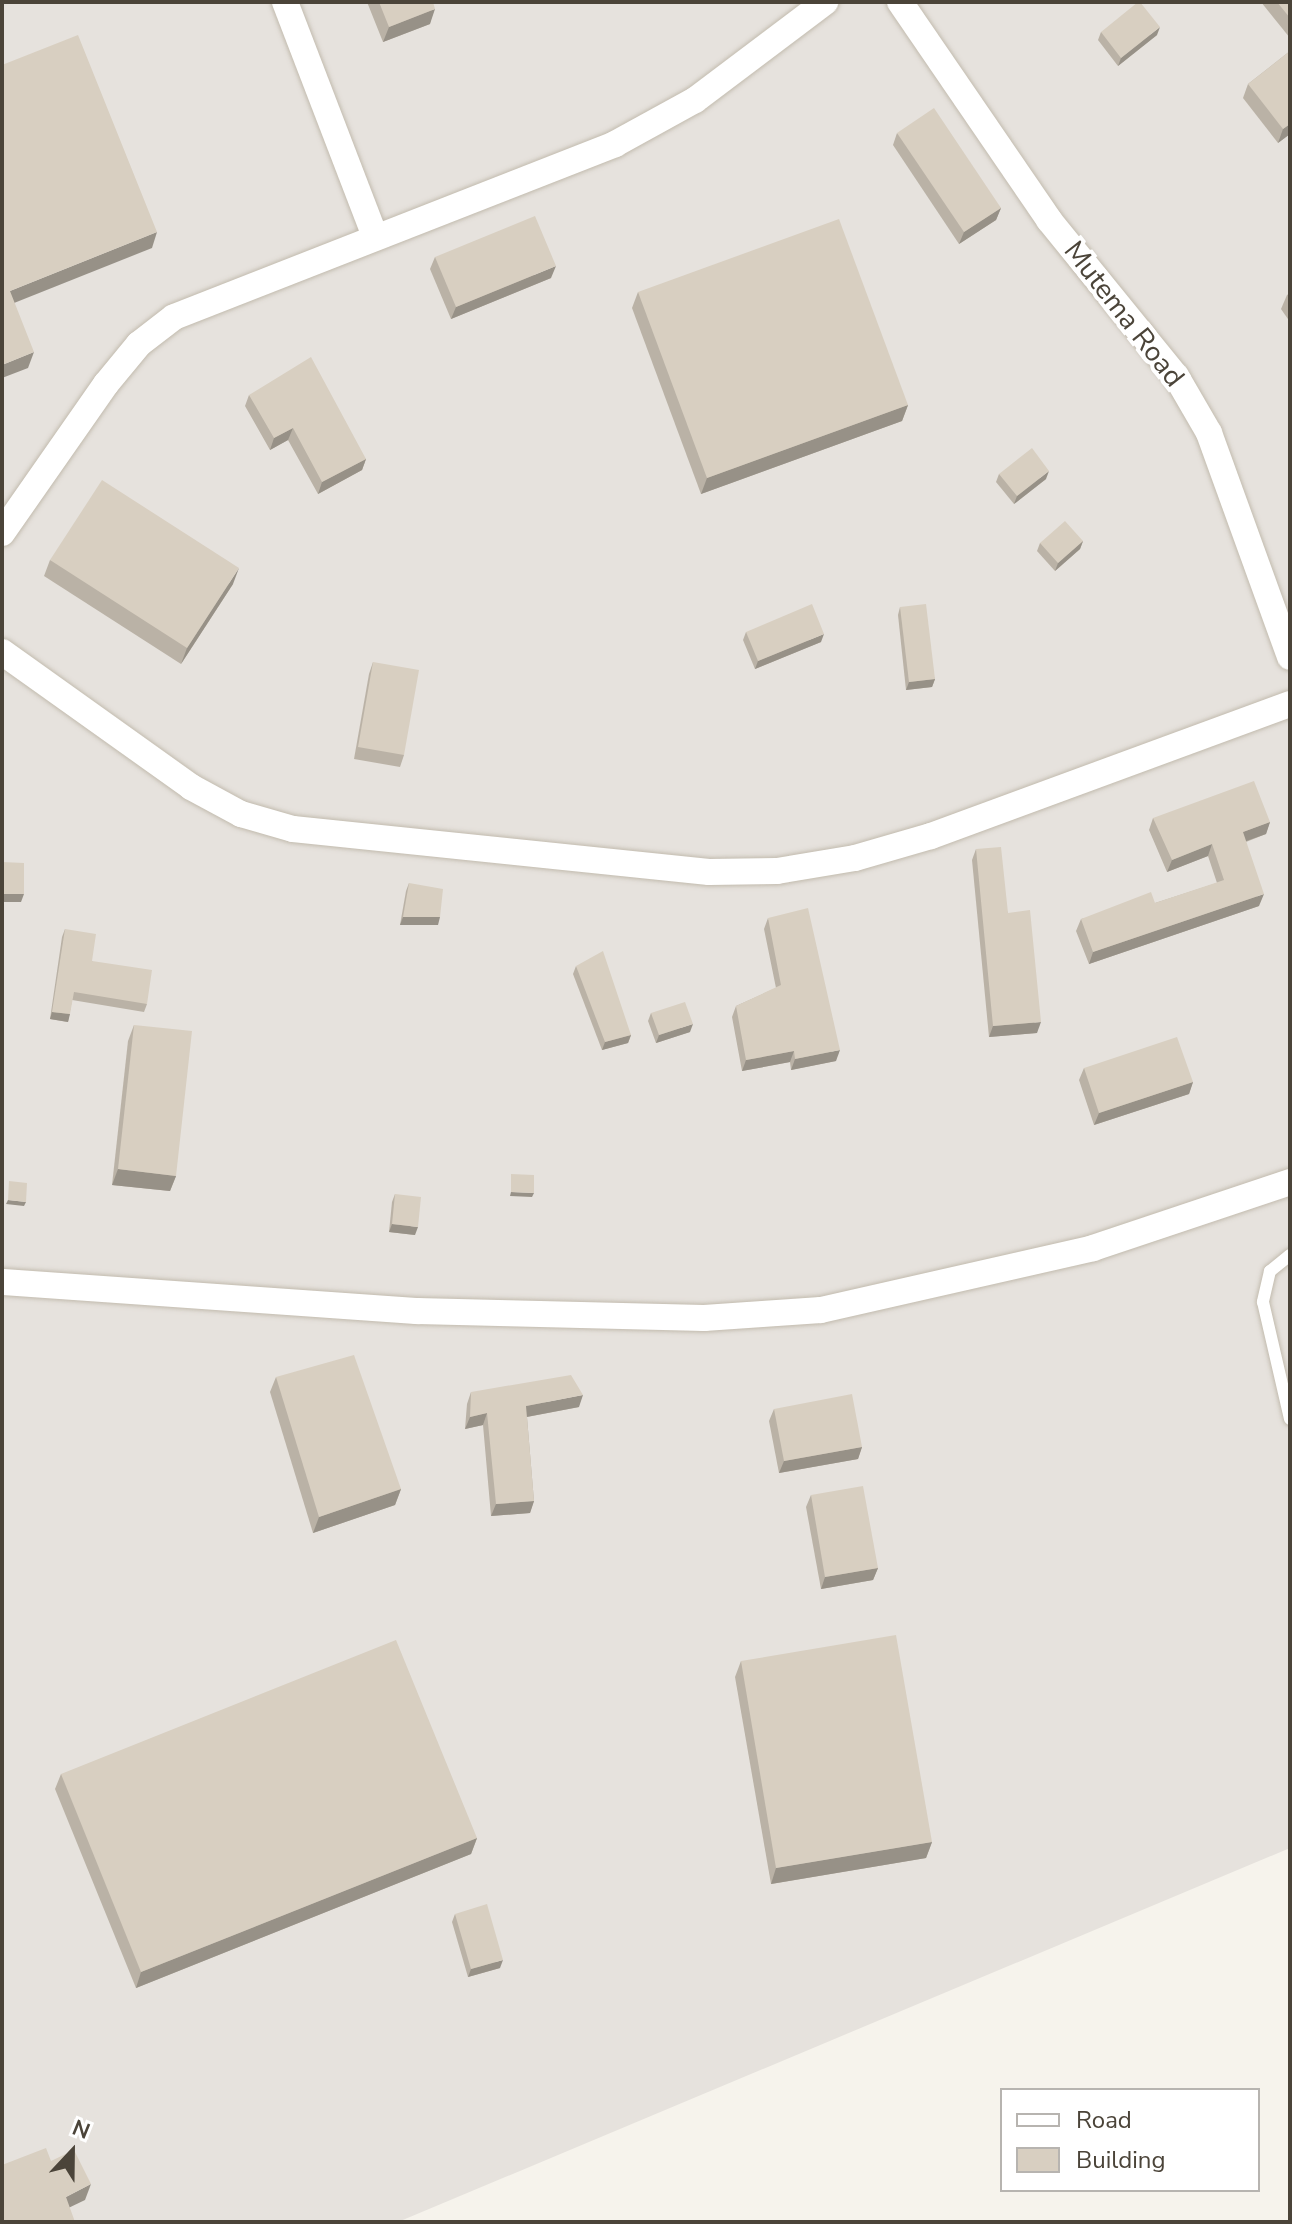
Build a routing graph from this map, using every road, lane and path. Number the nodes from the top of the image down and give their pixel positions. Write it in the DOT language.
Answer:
graph roads {
  1 [pos="285,2"];
  2 [pos="825,2"];
  3 [pos="900,2"];
  4 [pos="375,237"];
  5 [pos="2,533"];
  6 [pos="2,652"];
  7 [pos="1290,657"];
  8 [pos="1290,704"];
  9 [pos="1290,1182"];
  10 [pos="1290,1255"];
  11 [pos="2,1282"];
  12 [pos="1290,1419"];
  1 -- 4 [label="street"];
  2 -- 4 [label="street"];
  3 -- 7 [label="street, Mutema Road"];
  4 -- 5 [label="street"];
  6 -- 8 [label="street"];
  9 -- 11 [label="street"];
  10 -- 12 [label="lane"];
}
